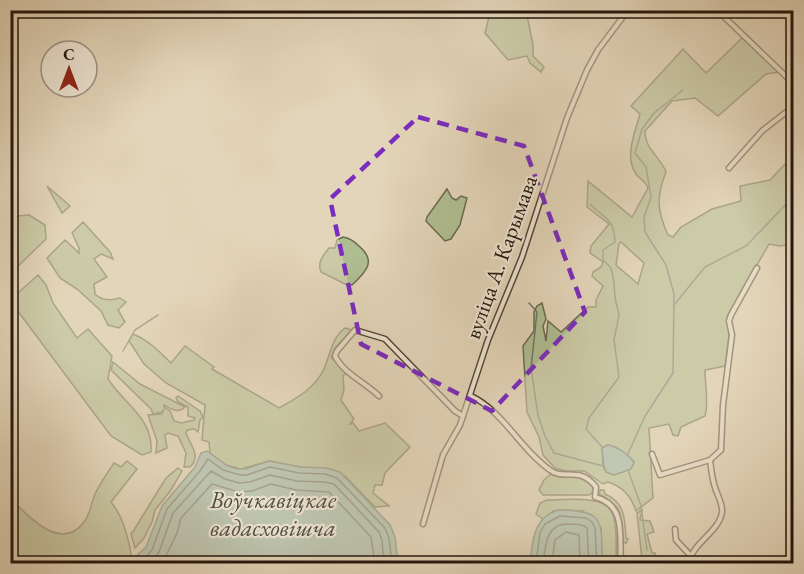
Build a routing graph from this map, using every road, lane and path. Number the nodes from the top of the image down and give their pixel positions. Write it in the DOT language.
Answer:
graph roads {
  1 [pos="628,10"];
  2 [pos="717,10"];
  3 [pos="794,84"];
  4 [pos="794,106"];
  5 [pos="729,168"];
  6 [pos="758,268"];
  7 [pos="379,396"];
  8 [pos="471,396"];
  9 [pos="463,416"];
  10 [pos="652,454"];
  11 [pos="710,460"];
  12 [pos="423,524"];
  13 [pos="675,530"];
  14 [pos="690,555"];
  15 [pos="621,564"];
  16 [pos="689,564"];
  1 -- 8 [label="street, вуліца А. Карымава"];
  2 -- 3 [label="street"];
  4 -- 5 [label="street"];
  6 -- 11 [label="street"];
  7 -- 9 [label="street"];
  8 -- 9 [label="street, вуліца А. Карымава"];
  8 -- 15 [label="street"];
  9 -- 12 [label="street, вуліца А. Карымава"];
  10 -- 11 [label="street"];
  11 -- 14 [label="street"];
  13 -- 14 [label="street"];
  14 -- 16 [label="street"];
}
